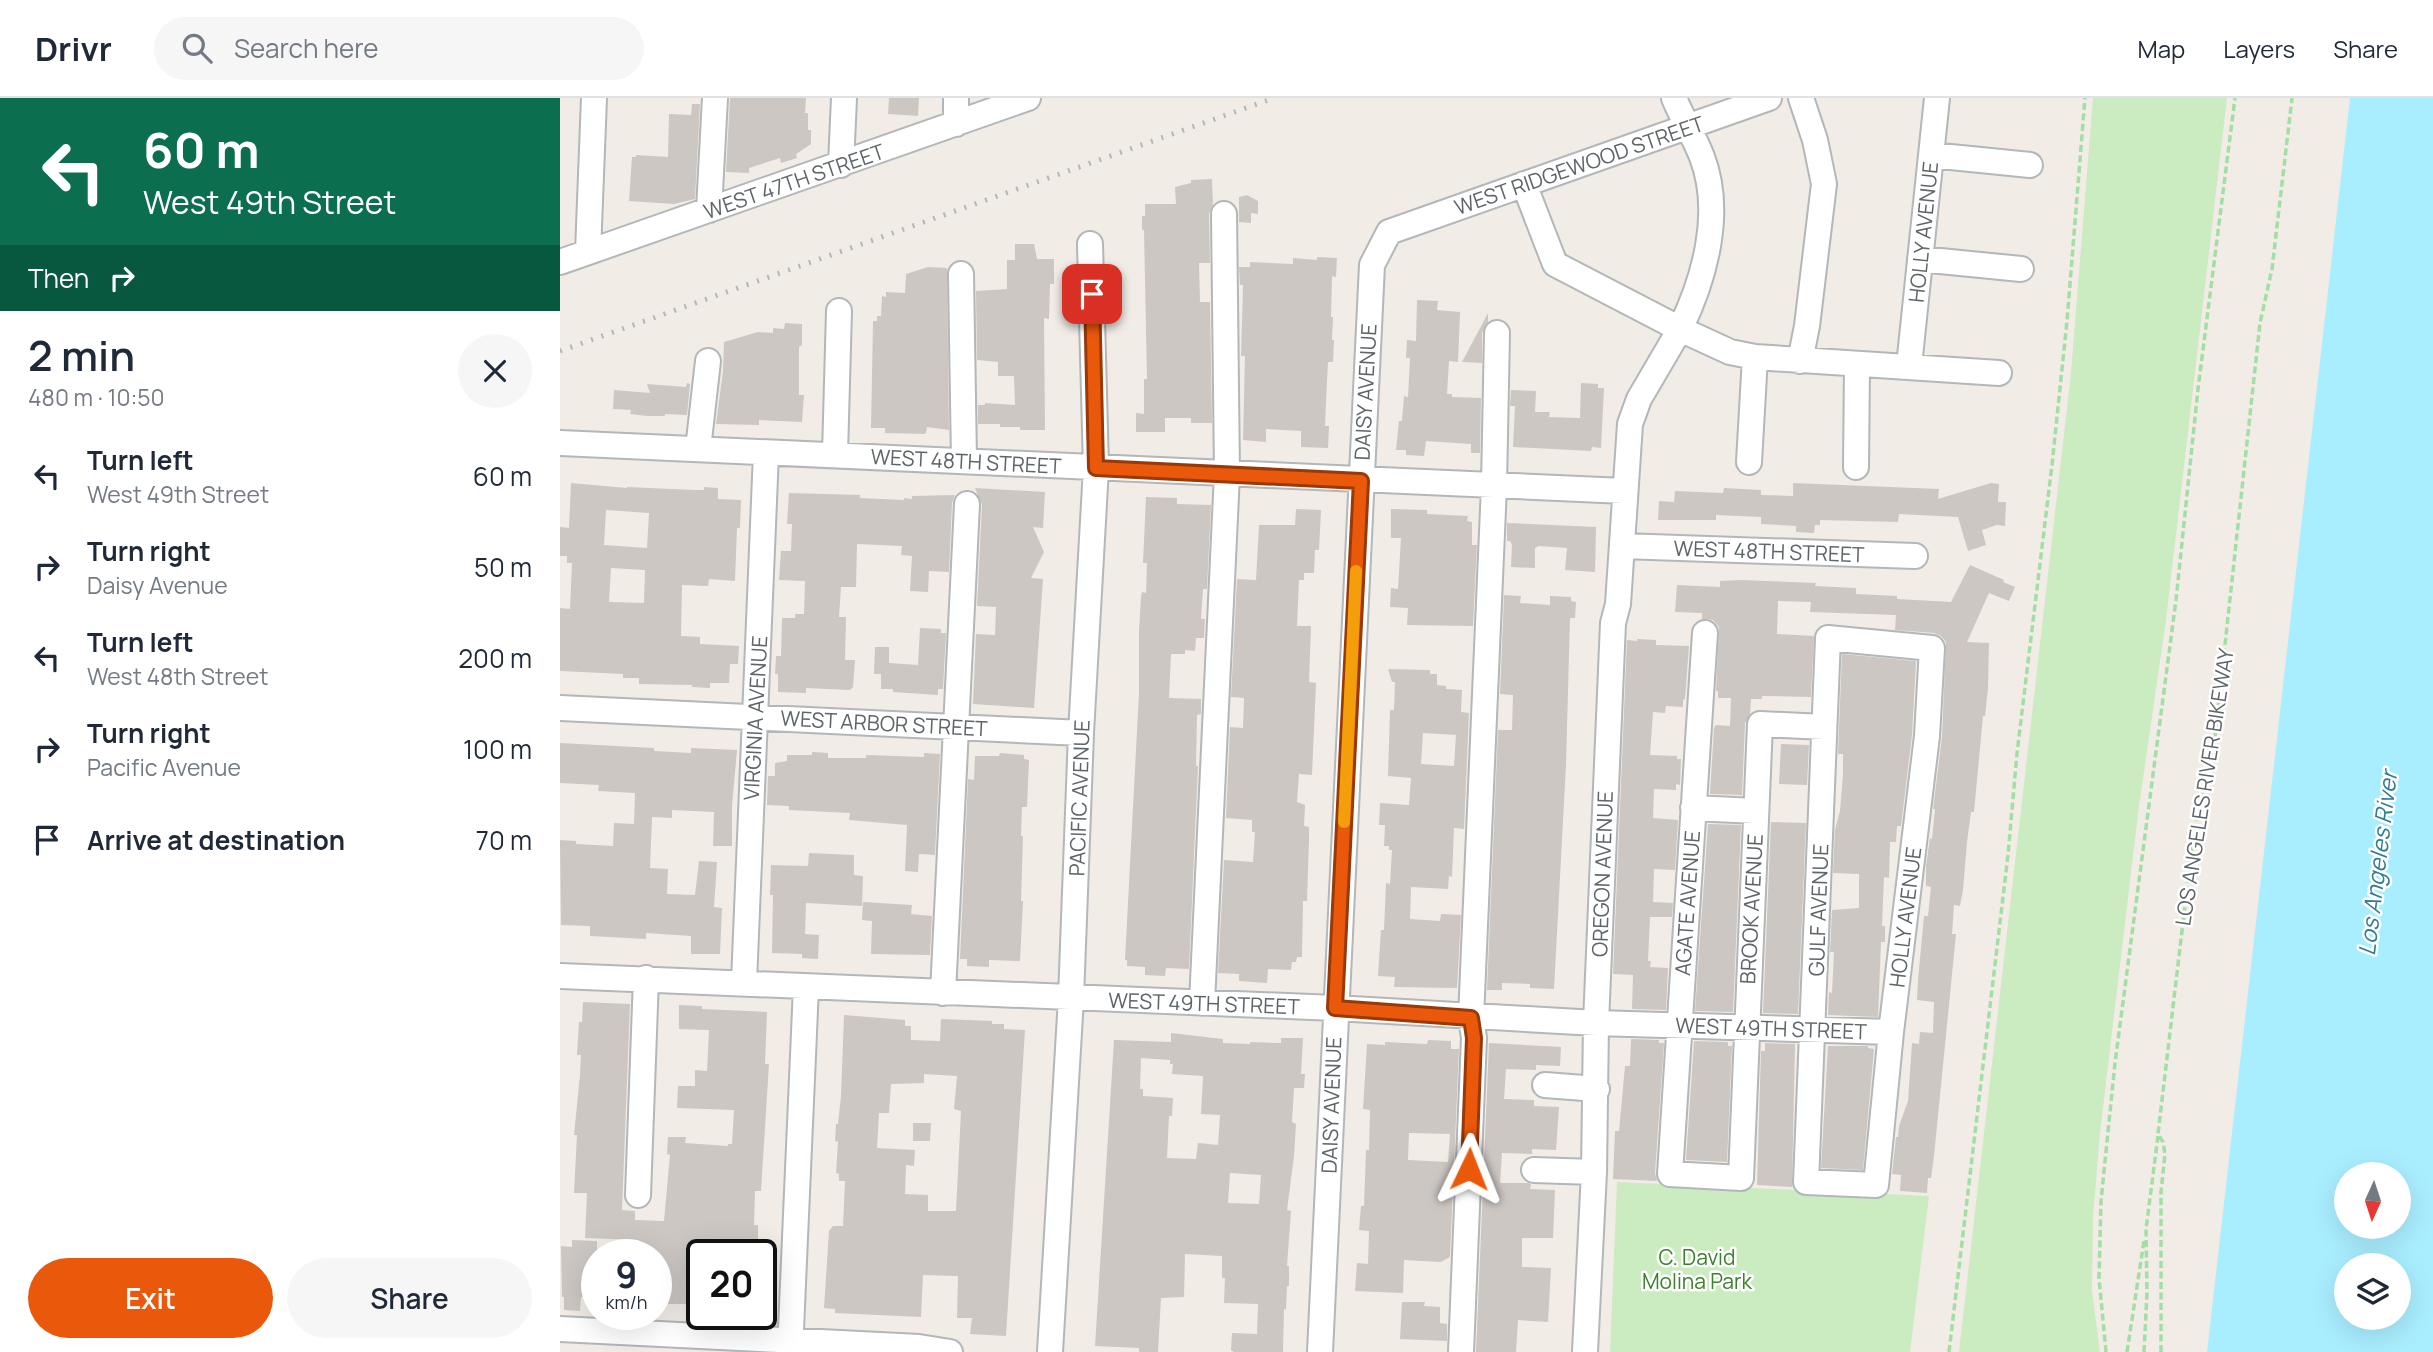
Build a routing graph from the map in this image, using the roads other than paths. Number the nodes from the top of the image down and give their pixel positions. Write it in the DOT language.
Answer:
graph roads {
  1 [pos="594,98"];
  2 [pos="715,98"];
  3 [pos="844,98"];
  4 [pos="956,98"];
  5 [pos="1028,98"];
  6 [pos="1674,98"];
  7 [pos="1769,98"];
  8 [pos="1801,98"];
  9 [pos="1937,98"];
  10 [pos="956,124"];
  11 [pos="1688,127"];
  12 [pos="1931,155"];
  13 [pos="841,165"];
  14 [pos="2030,165"];
  15 [pos="1524,184"];
  16 [pos="709,210"];
  17 [pos="1224,214"];
  18 [pos="1389,232"];
  19 [pos="1090,244"];
  20 [pos="588,252"];
  21 [pos="1920,259"];
  22 [pos="560,262"];
  23 [pos="2021,270"];
  24 [pos="961,274"];
  25 [pos="839,311"];
  26 [pos="1680,329"];
  27 [pos="1497,333"];
  28 [pos="1755,357"];
  29 [pos="708,361"];
  30 [pos="1800,361"];
  31 [pos="1857,365"];
  32 [pos="1909,366"];
  33 [pos="1999,373"];
  34 [pos="560,443"];
  35 [pos="698,449"];
  36 [pos="766,453"];
  37 [pos="835,454"];
  38 [pos="964,461"];
  39 [pos="1749,462"];
  40 [pos="1856,467"];
  41 [pos="1096,468"];
  42 [pos="1227,474"];
  43 [pos="1361,481"];
  44 [pos="1494,486"];
  45 [pos="1625,491"];
  46 [pos="967,505"];
  47 [pos="1622,546"];
  48 [pos="1915,556"];
  49 [pos="1705,633"];
  50 [pos="1932,648"];
  51 [pos="560,708"];
  52 [pos="754,717"];
  53 [pos="957,727"];
  54 [pos="1825,727"];
  55 [pos="1081,733"];
  56 [pos="1693,808"];
  57 [pos="1756,811"];
  58 [pos="560,976"];
  59 [pos="646,978"];
  60 [pos="744,982"];
  61 [pos="806,986"];
  62 [pos="943,993"];
  63 [pos="1071,998"];
  64 [pos="1202,1003"];
  65 [pos="1335,1008"];
  66 [pos="1471,1018"];
  67 [pos="1596,1023"];
  68 [pos="1679,1026"];
  69 [pos="1745,1029"];
  70 [pos="1814,1029"];
  71 [pos="1891,1032"];
  72 [pos="1545,1085"];
  73 [pos="1597,1089"];
  74 [pos="1534,1170"];
  75 [pos="1594,1172"];
  76 [pos="1741,1178"];
  77 [pos="1876,1185"];
  78 [pos="638,1195"];
  79 [pos="560,1329"];
  80 [pos="790,1347"];
  81 [pos="950,1352"];
  82 [pos="1050,1352"];
  83 [pos="1320,1352"];
  84 [pos="1461,1352"];
  85 [pos="1585,1352"];
  1 -- 20 [label="street"];
  2 -- 16 [label="street"];
  3 -- 13 [label="street"];
  4 -- 10 [label="street"];
  5 -- 10 [label="street, WEST 47TH STREET"];
  6 -- 11 [label="street, OREGON AVENUE"];
  7 -- 11 [label="street, WEST RIDGEWOOD STREET"];
  8 -- 30 [label="street"];
  9 -- 12 [label="street, HOLLY AVENUE"];
  10 -- 13 [label="street, WEST 47TH STREET"];
  11 -- 15 [label="street, WEST RIDGEWOOD STREET"];
  11 -- 26 [label="street, OREGON AVENUE"];
  12 -- 14 [label="street"];
  12 -- 21 [label="street, HOLLY AVENUE"];
  13 -- 16 [label="street, WEST 47TH STREET"];
  15 -- 18 [label="street, WEST RIDGEWOOD STREET"];
  15 -- 26 [label="street"];
  16 -- 20 [label="street, WEST 47TH STREET"];
  17 -- 42 [label="street"];
  18 -- 43 [label="street, DAISY AVENUE"];
  19 -- 41 [label="street, PACIFIC AVENUE"];
  20 -- 22 [label="street, WEST 47TH STREET"];
  21 -- 23 [label="street"];
  21 -- 32 [label="street, HOLLY AVENUE"];
  24 -- 38 [label="street"];
  25 -- 37 [label="street"];
  26 -- 28 [label="street"];
  26 -- 45 [label="street, OREGON AVENUE"];
  27 -- 44 [label="street"];
  28 -- 30 [label="street"];
  28 -- 39 [label="street"];
  29 -- 35 [label="street"];
  30 -- 31 [label="street"];
  31 -- 32 [label="street"];
  31 -- 40 [label="street"];
  32 -- 33 [label="street"];
  34 -- 35 [label="street, WEST 48TH STREET"];
  35 -- 36 [label="street, WEST 48TH STREET"];
  36 -- 37 [label="street, WEST 48TH STREET"];
  36 -- 52 [label="street, VIRGINIA AVENUE"];
  37 -- 38 [label="street, WEST 48TH STREET"];
  38 -- 41 [label="street, WEST 48TH STREET"];
  41 -- 42 [label="street, WEST 48TH STREET"];
  41 -- 55 [label="street, PACIFIC AVENUE"];
  42 -- 43 [label="street, WEST 48TH STREET"];
  42 -- 64 [label="street"];
  43 -- 44 [label="street, WEST 48TH STREET"];
  43 -- 65 [label="street, DAISY AVENUE"];
  44 -- 45 [label="street, WEST 48TH STREET"];
  44 -- 66 [label="street"];
  45 -- 47 [label="street, OREGON AVENUE"];
  46 -- 53 [label="street"];
  47 -- 48 [label="street, WEST 48TH STREET"];
  47 -- 67 [label="street, OREGON AVENUE"];
  49 -- 56 [label="street, AGATE AVENUE"];
  50 -- 54 [label="street, GULF AVENUE"];
  50 -- 71 [label="street, HOLLY AVENUE"];
  51 -- 52 [label="street, WEST ARBOR STREET"];
  52 -- 53 [label="street, WEST ARBOR STREET"];
  52 -- 60 [label="street, VIRGINIA AVENUE"];
  53 -- 55 [label="street, WEST ARBOR STREET"];
  53 -- 62 [label="street"];
  54 -- 57 [label="street, BROOK AVENUE"];
  54 -- 70 [label="street, GULF AVENUE"];
  55 -- 63 [label="street, PACIFIC AVENUE"];
  56 -- 57 [label="street"];
  56 -- 68 [label="street, AGATE AVENUE"];
  57 -- 69 [label="street, BROOK AVENUE"];
  58 -- 59 [label="street, WEST 49TH STREET"];
  59 -- 60 [label="street, WEST 49TH STREET"];
  59 -- 78 [label="street"];
  60 -- 61 [label="street, WEST 49TH STREET"];
  61 -- 62 [label="street, WEST 49TH STREET"];
  61 -- 80 [label="street"];
  62 -- 63 [label="street, WEST 49TH STREET"];
  63 -- 64 [label="street, WEST 49TH STREET"];
  63 -- 82 [label="street, PACIFIC AVENUE"];
  64 -- 65 [label="street, WEST 49TH STREET"];
  65 -- 66 [label="street, WEST 49TH STREET"];
  65 -- 83 [label="street, DAISY AVENUE"];
  66 -- 67 [label="street, WEST 49TH STREET"];
  66 -- 84 [label="street"];
  67 -- 68 [label="street, WEST 49TH STREET"];
  67 -- 73 [label="street, OREGON AVENUE"];
  68 -- 69 [label="street, WEST 49TH STREET"];
  68 -- 76 [label="street, AGATE AVENUE"];
  69 -- 70 [label="street, WEST 49TH STREET"];
  69 -- 76 [label="street, BROOK AVENUE"];
  70 -- 71 [label="street, WEST 49TH STREET"];
  70 -- 77 [label="street, GULF AVENUE"];
  71 -- 77 [label="street, HOLLY AVENUE"];
  72 -- 73 [label="street"];
  73 -- 75 [label="street, OREGON AVENUE"];
  74 -- 75 [label="street"];
  75 -- 85 [label="street, OREGON AVENUE"];
  79 -- 80 [label="street"];
  80 -- 81 [label="street"];
}
